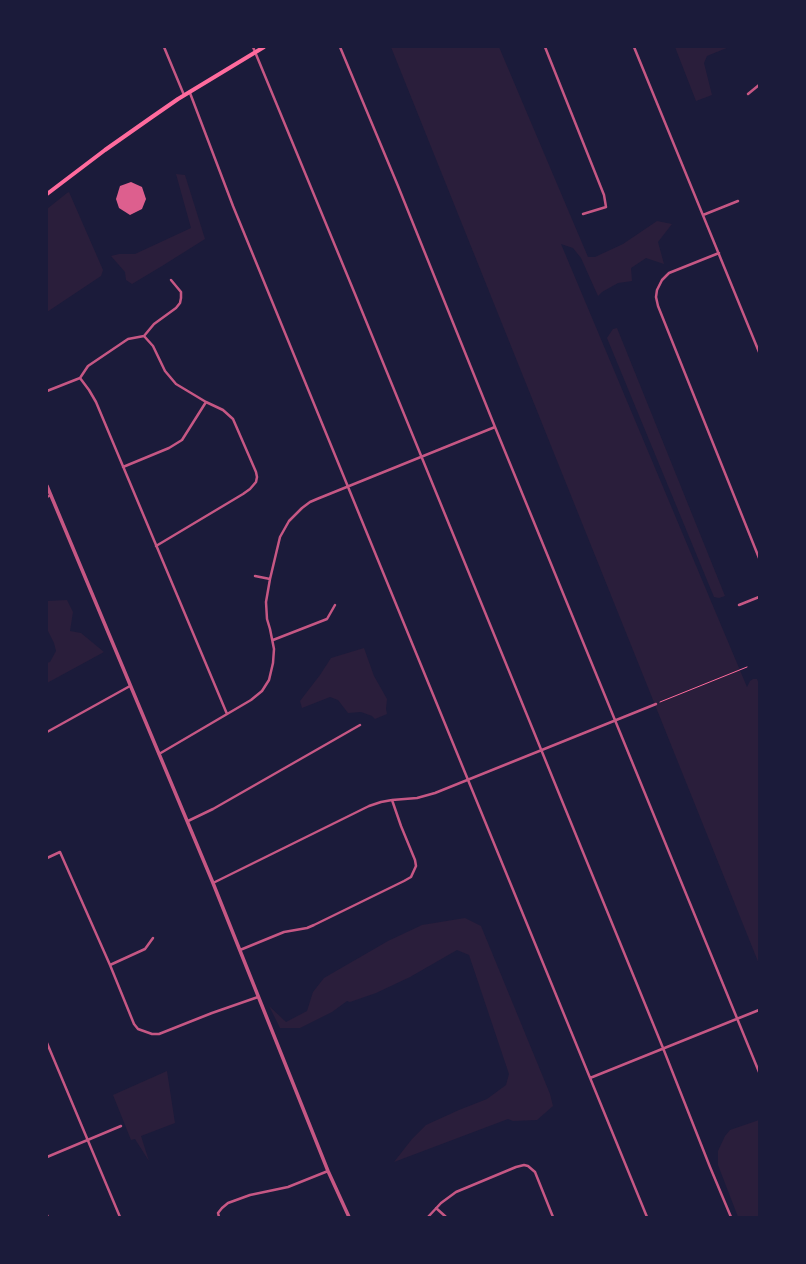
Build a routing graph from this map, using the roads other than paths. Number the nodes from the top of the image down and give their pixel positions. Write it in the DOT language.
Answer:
graph roads {
  1 [pos="164,47"];
  2 [pos="253,47"];
  3 [pos="264,47"];
  4 [pos="340,47"];
  5 [pos="544,47"];
  6 [pos="634,47"];
  7 [pos="255,52"];
  8 [pos="759,85"];
  9 [pos="190,93"];
  10 [pos="748,94"];
  11 [pos="184,96"];
  12 [pos="47,194"];
  13 [pos="738,201"];
  14 [pos="583,214"];
  15 [pos="703,215"];
  16 [pos="719,252"];
  17 [pos="171,280"];
  18 [pos="144,336"];
  19 [pos="759,352"];
  20 [pos="80,378"];
  21 [pos="47,391"];
  22 [pos="206,402"];
  23 [pos="495,427"];
  24 [pos="421,457"];
  25 [pos="123,467"];
  26 [pos="47,486"];
  27 [pos="347,488"];
  28 [pos="49,496"];
  29 [pos="156,546"];
  30 [pos="759,558"];
  31 [pos="255,576"];
  32 [pos="270,579"];
  33 [pos="759,597"];
  34 [pos="335,605"];
  35 [pos="739,605"];
  36 [pos="273,640"];
  37 [pos="131,686"];
  38 [pos="656,704"];
  39 [pos="227,714"];
  40 [pos="615,720"];
  41 [pos="360,724"];
  42 [pos="47,732"];
  43 [pos="541,750"];
  44 [pos="160,754"];
  45 [pos="468,780"];
  46 [pos="392,800"];
  47 [pos="188,821"];
  48 [pos="47,858"];
  49 [pos="213,883"];
  50 [pos="153,938"];
  51 [pos="240,950"];
  52 [pos="110,965"];
  53 [pos="258,997"];
  54 [pos="759,1010"];
  55 [pos="738,1019"];
  56 [pos="47,1043"];
  57 [pos="663,1048"];
  58 [pos="759,1072"];
  59 [pos="590,1078"];
  60 [pos="121,1126"];
  61 [pos="88,1140"];
  62 [pos="47,1157"];
  63 [pos="328,1171"];
  64 [pos="436,1208"];
  65 [pos="120,1217"];
  66 [pos="219,1217"];
  67 [pos="349,1217"];
  68 [pos="428,1217"];
  69 [pos="446,1217"];
  70 [pos="553,1217"];
  71 [pos="647,1217"];
  72 [pos="732,1217"];
  1 -- 11 [label="street"];
  2 -- 7 [label="street"];
  3 -- 7 [label="main road"];
  4 -- 23 [label="street"];
  5 -- 14 [label="street"];
  6 -- 15 [label="street"];
  7 -- 9 [label="main road"];
  7 -- 24 [label="street"];
  8 -- 10 [label="street"];
  9 -- 11 [label="main road"];
  9 -- 27 [label="street"];
  11 -- 12 [label="main road"];
  13 -- 15 [label="street"];
  15 -- 16 [label="street"];
  16 -- 19 [label="street"];
  16 -- 30 [label="street"];
  17 -- 18 [label="street"];
  18 -- 20 [label="street"];
  18 -- 22 [label="street"];
  20 -- 21 [label="street"];
  20 -- 25 [label="street"];
  22 -- 25 [label="street"];
  22 -- 29 [label="street"];
  23 -- 24 [label="street"];
  23 -- 40 [label="street"];
  24 -- 27 [label="street"];
  24 -- 43 [label="street"];
  25 -- 29 [label="street"];
  26 -- 28 [label="street"];
  27 -- 32 [label="street"];
  27 -- 45 [label="street"];
  28 -- 37 [label="street"];
  29 -- 39 [label="street"];
  31 -- 32 [label="street"];
  32 -- 36 [label="street"];
  33 -- 35 [label="street"];
  34 -- 36 [label="street"];
  36 -- 39 [label="street"];
  37 -- 42 [label="street"];
  37 -- 44 [label="street"];
  38 -- 40 [label="street"];
  39 -- 44 [label="street"];
  40 -- 43 [label="street"];
  40 -- 55 [label="street"];
  41 -- 47 [label="street"];
  43 -- 45 [label="street"];
  43 -- 57 [label="street"];
  44 -- 47 [label="street"];
  45 -- 46 [label="street"];
  45 -- 59 [label="street"];
  46 -- 49 [label="street"];
  46 -- 51 [label="street"];
  47 -- 49 [label="street"];
  48 -- 52 [label="street"];
  49 -- 51 [label="street"];
  50 -- 52 [label="street"];
  51 -- 53 [label="street"];
  52 -- 53 [label="street"];
  53 -- 63 [label="street"];
  54 -- 55 [label="street"];
  55 -- 57 [label="street"];
  55 -- 58 [label="street"];
  56 -- 61 [label="street"];
  57 -- 59 [label="street"];
  57 -- 72 [label="street"];
  59 -- 71 [label="street"];
  60 -- 61 [label="street"];
  61 -- 62 [label="street"];
  61 -- 65 [label="street"];
  63 -- 66 [label="street"];
  63 -- 67 [label="street"];
  64 -- 68 [label="street"];
  64 -- 69 [label="street"];
  64 -- 70 [label="street"];
}
